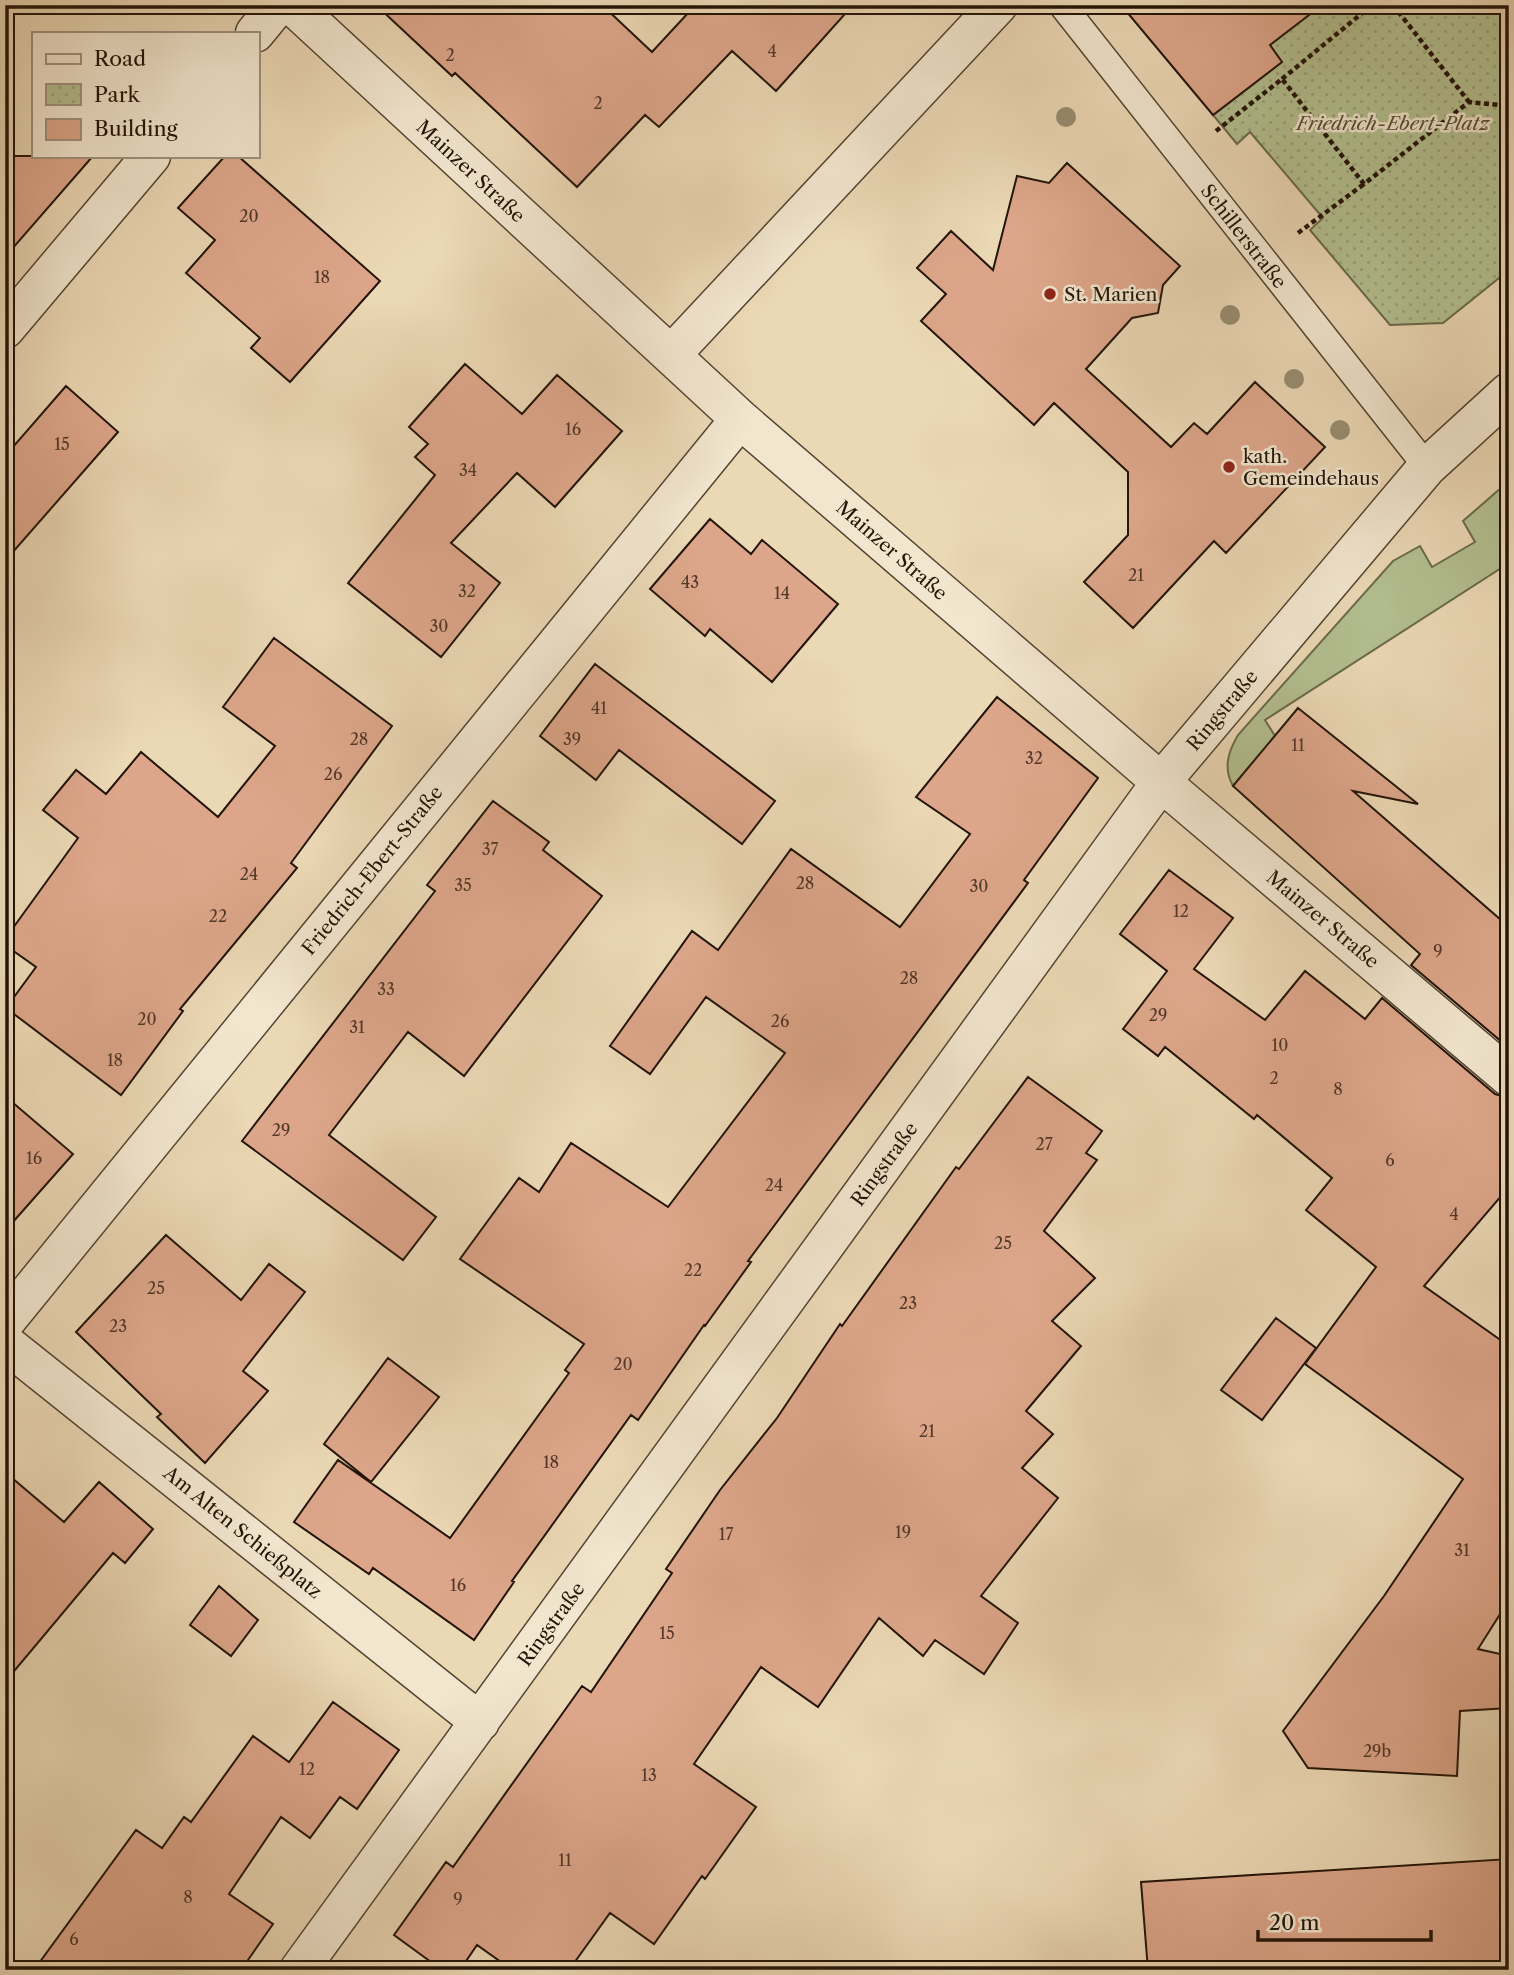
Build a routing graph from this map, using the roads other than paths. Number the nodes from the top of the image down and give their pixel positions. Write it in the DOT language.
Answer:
graph roads {
  1 [pos="278,5"];
  2 [pos="292,5"];
  3 [pos="998,5"];
  4 [pos="1062,5"];
  5 [pos="256,32"];
  6 [pos="149,158"];
  7 [pos="5,329"];
  8 [pos="671,355"];
  9 [pos="1509,392"];
  10 [pos="740,419"];
  11 [pos="1427,467"];
  12 [pos="1161,782"];
  13 [pos="1509,1077"];
  14 [pos="5,1322"];
  15 [pos="5,1343"];
  16 [pos="480,1722"];
  17 [pos="299,1970"];
  1 -- 5 [label="street"];
  2 -- 8 [label="street, Mainzer Straße"];
  3 -- 8 [label="street"];
  4 -- 11 [label="lane, Schillerstraße"];
  6 -- 7 [label="street"];
  8 -- 10 [label="street, Mainzer Straße"];
  9 -- 11 [label="street, Ringstraße"];
  10 -- 12 [label="street, Mainzer Straße"];
  10 -- 14 [label="street, Friedrich-Ebert-Straße"];
  11 -- 12 [label="street, Ringstraße"];
  12 -- 13 [label="street, Mainzer Straße"];
  12 -- 16 [label="street, Ringstraße"];
  15 -- 16 [label="street, Am Alten Schießplatz"];
  16 -- 17 [label="street, Ringstraße"];
}
